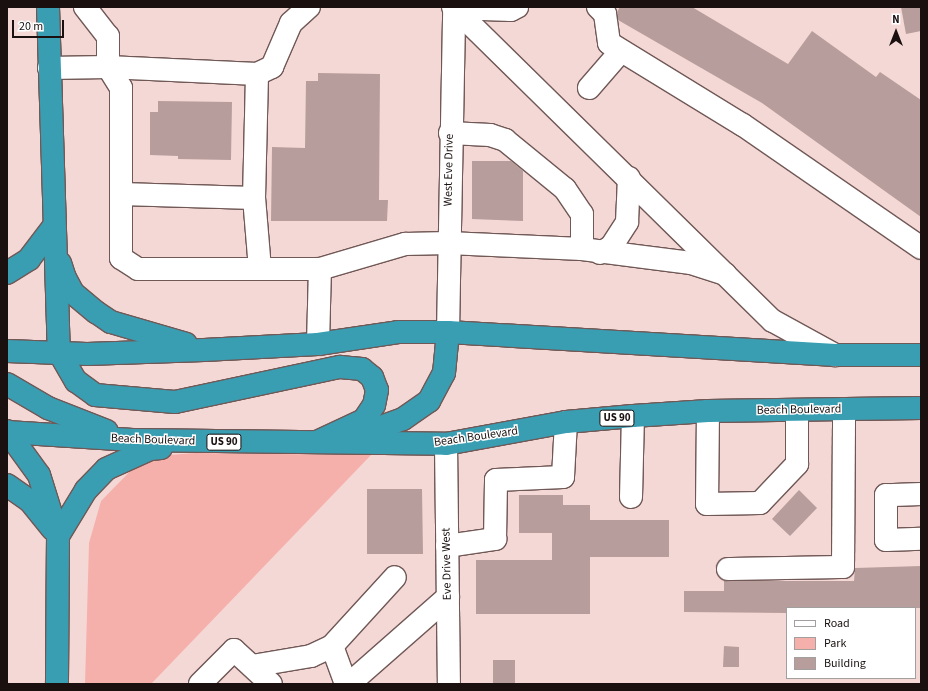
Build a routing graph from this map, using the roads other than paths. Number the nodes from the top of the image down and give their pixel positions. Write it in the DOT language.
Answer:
graph roads {
  1 [pos="44,7"];
  2 [pos="48,7"];
  3 [pos="85,7"];
  4 [pos="309,7"];
  5 [pos="454,7"];
  6 [pos="517,7"];
  7 [pos="598,7"];
  8 [pos="621,50"];
  9 [pos="49,60"];
  10 [pos="108,67"];
  11 [pos="257,74"];
  12 [pos="589,88"];
  13 [pos="450,133"];
  14 [pos="629,178"];
  15 [pos="121,194"];
  16 [pos="254,198"];
  17 [pos="54,226"];
  18 [pos="448,243"];
  19 [pos="921,248"];
  20 [pos="591,251"];
  21 [pos="260,269"];
  22 [pos="320,269"];
  23 [pos="7,273"];
  24 [pos="725,274"];
  25 [pos="448,332"];
  26 [pos="318,344"];
  27 [pos="204,350"];
  28 [pos="7,351"];
  29 [pos="59,352"];
  30 [pos="835,355"];
  31 [pos="921,355"];
  32 [pos="7,384"];
  33 [pos="921,408"];
  34 [pos="844,409"];
  35 [pos="797,410"];
  36 [pos="708,411"];
  37 [pos="633,416"];
  38 [pos="566,422"];
  39 [pos="7,432"];
  40 [pos="133,440"];
  41 [pos="234,442"];
  42 [pos="324,444"];
  43 [pos="446,444"];
  44 [pos="7,485"];
  45 [pos="921,494"];
  46 [pos="631,497"];
  47 [pos="58,536"];
  48 [pos="921,539"];
  49 [pos="447,546"];
  50 [pos="728,569"];
  51 [pos="395,577"];
  52 [pos="448,597"];
  53 [pos="332,646"];
  54 [pos="252,666"];
  55 [pos="57,684"];
  56 [pos="200,684"];
  57 [pos="271,684"];
  58 [pos="346,684"];
  59 [pos="349,684"];
  60 [pos="449,684"];
  1 -- 9 [label="highway"];
  2 -- 9 [label="highway"];
  3 -- 10 [label="street"];
  4 -- 11 [label="street"];
  5 -- 6 [label="street"];
  5 -- 13 [label="street, West Eve Drive"];
  5 -- 14 [label="street"];
  7 -- 8 [label="street"];
  8 -- 12 [label="street"];
  8 -- 19 [label="street"];
  9 -- 10 [label="street"];
  9 -- 17 [label="highway"];
  10 -- 11 [label="street"];
  10 -- 15 [label="street"];
  11 -- 16 [label="street"];
  13 -- 18 [label="street, West Eve Drive"];
  13 -- 20 [label="street"];
  14 -- 20 [label="street"];
  14 -- 24 [label="street"];
  15 -- 16 [label="street"];
  15 -- 21 [label="street"];
  16 -- 21 [label="street"];
  17 -- 23 [label="highway"];
  17 -- 27 [label="highway"];
  17 -- 29 [label="highway"];
  18 -- 20 [label="street"];
  18 -- 22 [label="street"];
  18 -- 25 [label="street, West Eve Drive"];
  20 -- 24 [label="street"];
  21 -- 22 [label="street"];
  22 -- 26 [label="street"];
  24 -- 30 [label="street"];
  25 -- 26 [label="highway"];
  25 -- 30 [label="highway"];
  25 -- 42 [label="highway"];
  26 -- 27 [label="highway"];
  27 -- 29 [label="highway"];
  28 -- 29 [label="highway"];
  29 -- 42 [label="highway"];
  30 -- 31 [label="highway"];
  32 -- 40 [label="highway"];
  33 -- 34 [label="highway, Beach Boulevard / US 90"];
  34 -- 35 [label="highway, Beach Boulevard / US 90"];
  34 -- 50 [label="street"];
  35 -- 36 [label="highway, Beach Boulevard / US 90"];
  35 -- 36 [label="street"];
  36 -- 37 [label="highway, Beach Boulevard / US 90"];
  37 -- 38 [label="highway, Beach Boulevard / US 90"];
  37 -- 46 [label="street"];
  38 -- 43 [label="highway, Beach Boulevard / US 90"];
  38 -- 49 [label="street"];
  39 -- 40 [label="highway, Beach Boulevard / US 90"];
  39 -- 47 [label="highway"];
  40 -- 41 [label="highway, Beach Boulevard / US 90"];
  41 -- 42 [label="highway, Beach Boulevard / US 90"];
  41 -- 47 [label="highway"];
  42 -- 43 [label="highway, Beach Boulevard / US 90"];
  43 -- 49 [label="street, Eve Drive West"];
  44 -- 47 [label="highway"];
  45 -- 48 [label="street"];
  47 -- 55 [label="highway"];
  49 -- 52 [label="street, Eve Drive West"];
  51 -- 53 [label="street"];
  52 -- 59 [label="street"];
  52 -- 60 [label="street, Eve Drive West"];
  53 -- 54 [label="street"];
  53 -- 58 [label="street"];
  54 -- 56 [label="street"];
  54 -- 57 [label="street"];
}
